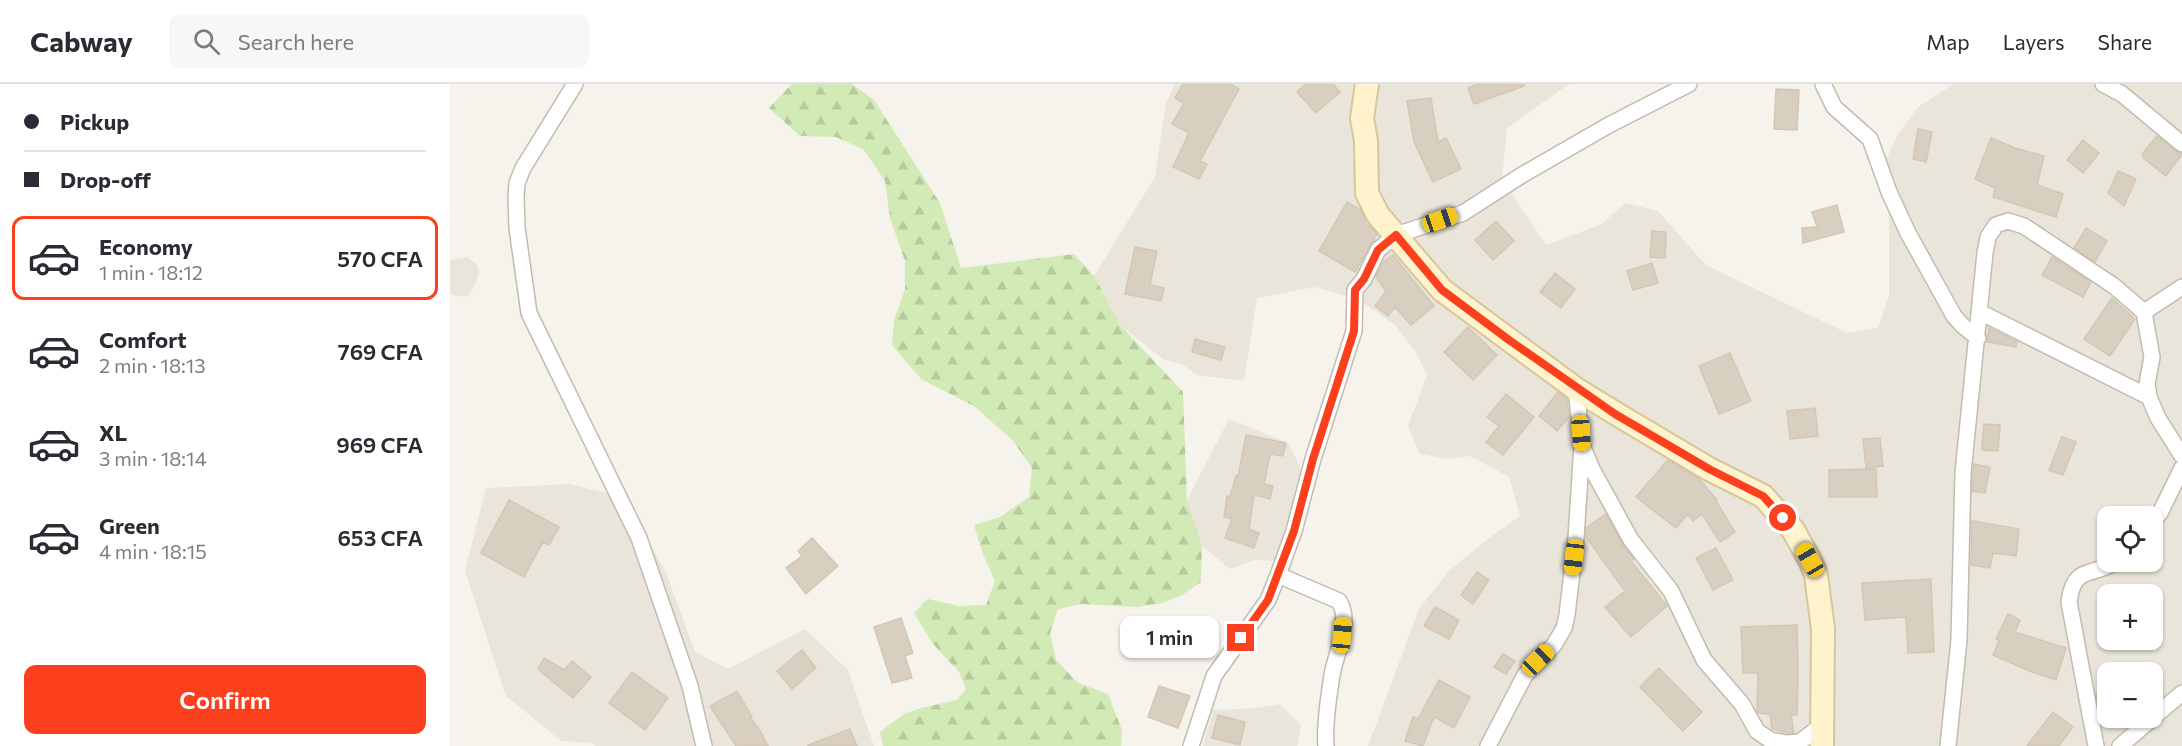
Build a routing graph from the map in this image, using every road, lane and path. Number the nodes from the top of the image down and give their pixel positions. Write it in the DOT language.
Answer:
graph roads {
  1 [pos="575,84"];
  2 [pos="1366,84"];
  3 [pos="1689,84"];
  4 [pos="1824,84"];
  5 [pos="2103,84"];
  6 [pos="2126,89"];
  7 [pos="2182,144"];
  8 [pos="1396,235"];
  9 [pos="2182,287"];
  10 [pos="1980,312"];
  11 [pos="2145,312"];
  12 [pos="1978,338"];
  13 [pos="1576,389"];
  14 [pos="2149,397"];
  15 [pos="1582,445"];
  16 [pos="2182,456"];
  17 [pos="2182,468"];
  18 [pos="2163,507"];
  19 [pos="2097,570"];
  20 [pos="1278,575"];
  21 [pos="2182,693"];
  22 [pos="1822,736"];
  23 [pos="704,746"];
  24 [pos="1191,746"];
  25 [pos="1326,746"];
  26 [pos="1488,746"];
  27 [pos="1948,746"];
  28 [pos="2096,746"];
  29 [pos="2120,746"];
  1 -- 23 [label="street"];
  2 -- 8 [label="main road"];
  3 -- 8 [label="street"];
  4 -- 12 [label="street"];
  5 -- 6 [label="street"];
  6 -- 7 [label="street"];
  8 -- 13 [label="main road"];
  8 -- 20 [label="street"];
  9 -- 11 [label="street"];
  10 -- 11 [label="street"];
  10 -- 12 [label="street"];
  10 -- 14 [label="street"];
  11 -- 14 [label="street"];
  12 -- 27 [label="street"];
  13 -- 15 [label="street"];
  13 -- 22 [label="main road"];
  14 -- 16 [label="street"];
  15 -- 22 [label="street"];
  15 -- 26 [label="street"];
  17 -- 18 [label="street"];
  19 -- 28 [label="street"];
  20 -- 24 [label="street"];
  20 -- 25 [label="street"];
  21 -- 29 [label="street"];
}
